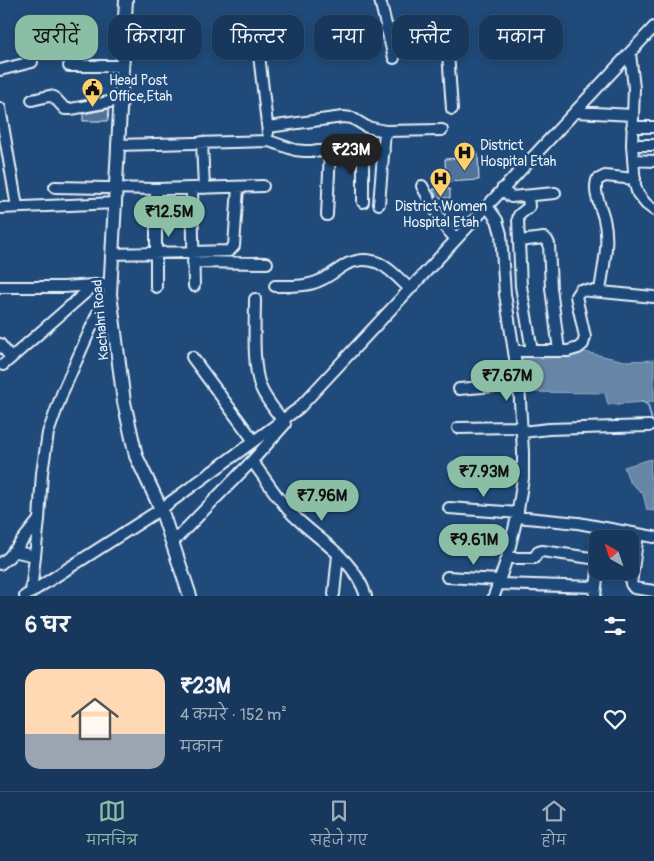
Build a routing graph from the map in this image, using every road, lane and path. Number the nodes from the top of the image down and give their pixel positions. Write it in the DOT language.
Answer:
graph roads {
  1 [pos="126,0"];
  2 [pos="380,0"];
  3 [pos="654,27"];
  4 [pos="386,29"];
  5 [pos="392,51"];
  6 [pos="630,53"];
  7 [pos="260,60"];
  8 [pos="32,62"];
  9 [pos="69,66"];
  10 [pos="122,66"];
  11 [pos="0,70"];
  12 [pos="32,100"];
  13 [pos="120,100"];
  14 [pos="0,108"];
  15 [pos="452,109"];
  16 [pos="575,112"];
  17 [pos="633,115"];
  18 [pos="268,127"];
  19 [pos="632,127"];
  20 [pos="654,127"];
  21 [pos="442,130"];
  22 [pos="385,131"];
  23 [pos="269,141"];
  24 [pos="202,142"];
  25 [pos="117,145"];
  26 [pos="632,145"];
  27 [pos="654,145"];
  28 [pos="4,150"];
  29 [pos="364,150"];
  30 [pos="330,151"];
  31 [pos="384,151"];
  32 [pos="633,160"];
  33 [pos="654,160"];
  34 [pos="634,179"];
  35 [pos="263,186"];
  36 [pos="422,186"];
  37 [pos="55,187"];
  38 [pos="238,187"];
  39 [pos="116,188"];
  40 [pos="204,188"];
  41 [pos="156,189"];
  42 [pos="192,189"];
  43 [pos="502,189"];
  44 [pos="555,193"];
  45 [pos="528,196"];
  46 [pos="363,202"];
  47 [pos="116,203"];
  48 [pos="379,204"];
  49 [pos="487,206"];
  50 [pos="17,207"];
  51 [pos="0,208"];
  52 [pos="654,210"];
  53 [pos="327,215"];
  54 [pos="456,239"];
  55 [pos="519,241"];
  56 [pos="112,254"];
  57 [pos="156,254"];
  58 [pos="193,257"];
  59 [pos="268,262"];
  60 [pos="93,286"];
  61 [pos="194,286"];
  62 [pos="275,286"];
  63 [pos="0,287"];
  64 [pos="156,287"];
  65 [pos="110,289"];
  66 [pos="410,289"];
  67 [pos="600,291"];
  68 [pos="654,298"];
  69 [pos="255,299"];
  70 [pos="0,344"];
  71 [pos="514,351"];
  72 [pos="532,351"];
  73 [pos="559,351"];
  74 [pos="192,357"];
  75 [pos="519,384"];
  76 [pos="459,389"];
  77 [pos="299,408"];
  78 [pos="282,421"];
  79 [pos="649,426"];
  80 [pos="458,428"];
  81 [pos="521,429"];
  82 [pos="254,441"];
  83 [pos="252,461"];
  84 [pos="455,468"];
  85 [pos="523,469"];
  86 [pos="449,508"];
  87 [pos="160,509"];
  88 [pos="518,515"];
  89 [pos="39,520"];
  90 [pos="603,528"];
  91 [pos="615,530"];
  92 [pos="639,534"];
  93 [pos="654,537"];
  94 [pos="172,543"];
  95 [pos="14,551"];
  96 [pos="338,554"];
  97 [pos="35,556"];
  98 [pos="506,558"];
  99 [pos="589,558"];
  100 [pos="0,564"];
  101 [pos="448,577"];
  102 [pos="631,580"];
  103 [pos="498,582"];
  104 [pos="595,591"];
  105 [pos="654,591"];
  106 [pos="28,594"];
  107 [pos="334,594"];
  108 [pos="190,596"];
  109 [pos="366,596"];
  110 [pos="494,596"];
  1 -- 10 [label="main road, Kachahri Road"];
  2 -- 4 [label="street"];
  3 -- 6 [label="street"];
  4 -- 5 [label="street"];
  4 -- 15 [label="street"];
  6 -- 16 [label="street"];
  6 -- 17 [label="street"];
  7 -- 18 [label="street"];
  8 -- 11 [label="street"];
  9 -- 10 [label="street"];
  10 -- 13 [label="main road, Kachahri Road"];
  12 -- 13 [label="street"];
  13 -- 25 [label="main road, Kachahri Road"];
  14 -- 28 [label="street"];
  16 -- 17 [label="street"];
  16 -- 43 [label="street"];
  17 -- 19 [label="street"];
  18 -- 22 [label="street"];
  18 -- 23 [label="street"];
  19 -- 20 [label="street"];
  19 -- 26 [label="street"];
  21 -- 22 [label="street"];
  22 -- 31 [label="street"];
  23 -- 24 [label="street"];
  23 -- 30 [label="street"];
  24 -- 25 [label="street"];
  24 -- 40 [label="street"];
  25 -- 39 [label="main road, Kachahri Road"];
  26 -- 27 [label="street"];
  26 -- 32 [label="street"];
  28 -- 50 [label="street"];
  29 -- 30 [label="street"];
  29 -- 31 [label="street"];
  29 -- 46 [label="street"];
  30 -- 53 [label="street"];
  31 -- 48 [label="street"];
  32 -- 33 [label="street"];
  32 -- 34 [label="street"];
  34 -- 52 [label="street"];
  34 -- 67 [label="street"];
  35 -- 38 [label="street"];
  36 -- 54 [label="street"];
  37 -- 39 [label="street"];
  38 -- 40 [label="street"];
  38 -- 58 [label="street"];
  39 -- 41 [label="street"];
  39 -- 47 [label="main road, Kachahri Road"];
  40 -- 42 [label="street"];
  41 -- 42 [label="street"];
  41 -- 57 [label="street"];
  42 -- 58 [label="street"];
  43 -- 45 [label="street"];
  43 -- 49 [label="street"];
  44 -- 45 [label="street"];
  45 -- 55 [label="street"];
  47 -- 50 [label="street"];
  47 -- 56 [label="main road, Kachahri Road"];
  49 -- 54 [label="street"];
  49 -- 71 [label="street"];
  50 -- 51 [label="street"];
  54 -- 66 [label="street"];
  55 -- 72 [label="street"];
  55 -- 73 [label="street"];
  56 -- 57 [label="street"];
  56 -- 65 [label="main road, Kachahri Road"];
  57 -- 58 [label="street"];
  57 -- 64 [label="street"];
  58 -- 59 [label="street"];
  58 -- 61 [label="street"];
  60 -- 63 [label="street"];
  60 -- 65 [label="street"];
  60 -- 70 [label="street"];
  62 -- 66 [label="street"];
  65 -- 87 [label="main road, Kachahri Road"];
  65 -- 89 [label="street"];
  66 -- 77 [label="street"];
  67 -- 68 [label="street"];
  67 -- 73 [label="street"];
  69 -- 78 [label="street"];
  71 -- 72 [label="street"];
  71 -- 75 [label="street"];
  72 -- 73 [label="street"];
  74 -- 82 [label="street"];
  75 -- 76 [label="street"];
  75 -- 81 [label="street"];
  77 -- 78 [label="street"];
  77 -- 83 [label="street"];
  78 -- 82 [label="street"];
  79 -- 81 [label="street"];
  80 -- 81 [label="street"];
  81 -- 85 [label="street"];
  82 -- 87 [label="street"];
  83 -- 94 [label="street"];
  83 -- 96 [label="street"];
  84 -- 85 [label="street"];
  85 -- 88 [label="street"];
  86 -- 88 [label="street"];
  87 -- 94 [label="main road, Kachahri Road"];
  87 -- 106 [label="street"];
  88 -- 90 [label="street"];
  88 -- 98 [label="street"];
  89 -- 95 [label="street"];
  89 -- 97 [label="street"];
  90 -- 91 [label="street"];
  92 -- 93 [label="street"];
  94 -- 108 [label="main road, Kachahri Road"];
  95 -- 97 [label="street"];
  95 -- 100 [label="street"];
  96 -- 107 [label="street"];
  96 -- 109 [label="street"];
  97 -- 106 [label="street"];
  98 -- 99 [label="street"];
  98 -- 103 [label="street"];
  101 -- 103 [label="street"];
  102 -- 105 [label="street"];
  103 -- 104 [label="street"];
  103 -- 110 [label="street"];
}
